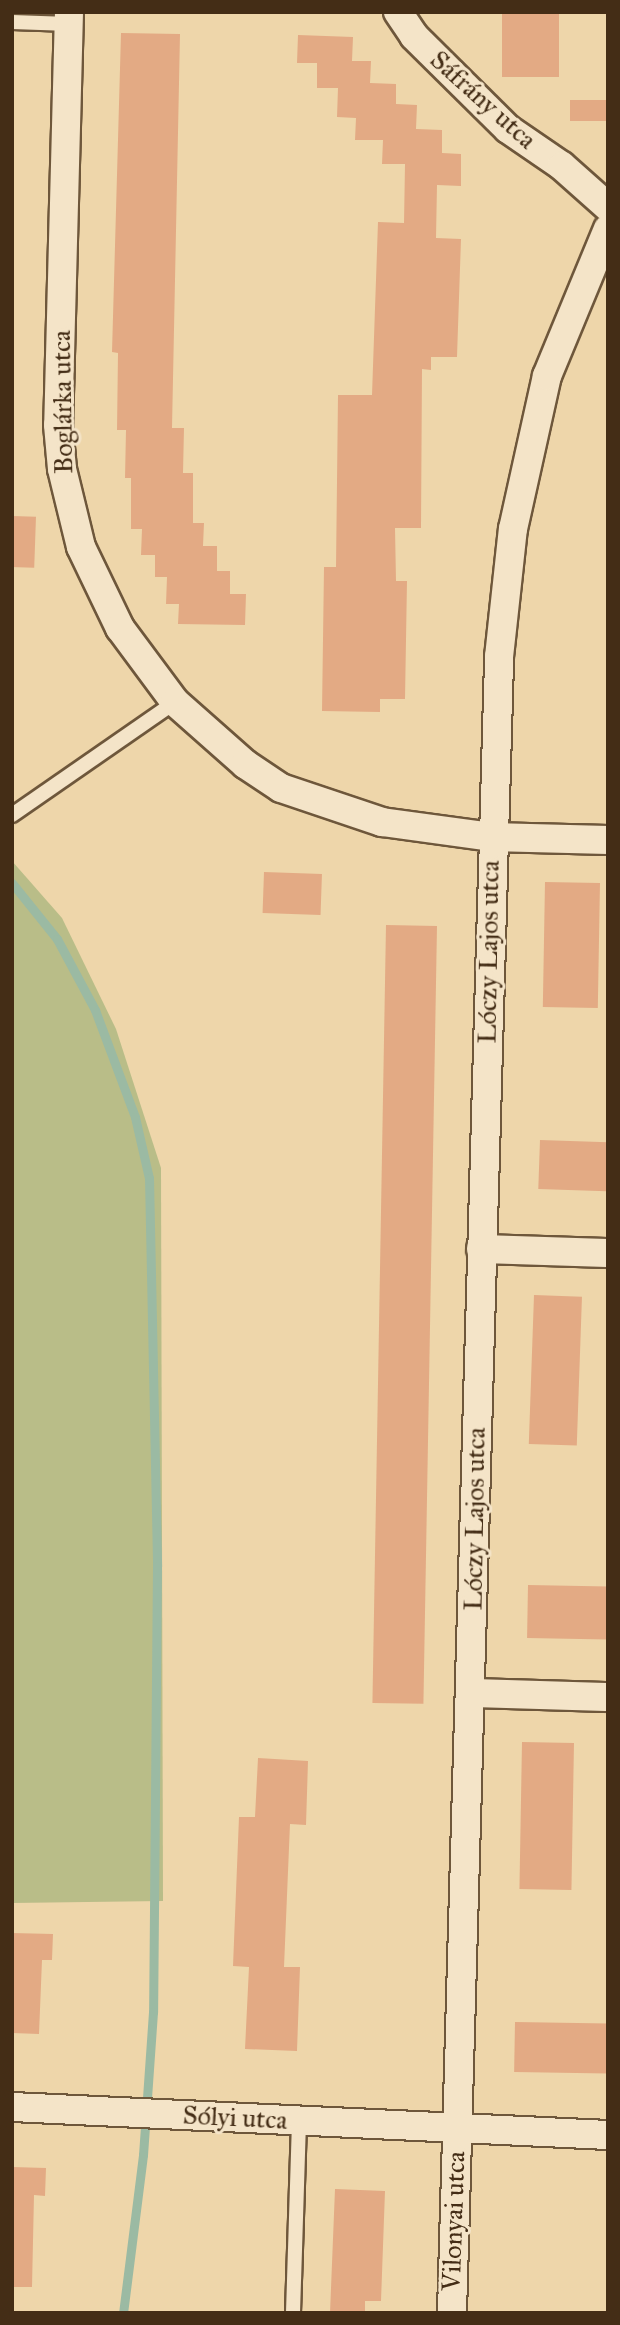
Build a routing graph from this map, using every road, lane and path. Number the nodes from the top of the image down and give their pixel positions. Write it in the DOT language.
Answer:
graph roads {
  1 [pos="398,12"];
  2 [pos="69,18"];
  3 [pos="12,22"];
  4 [pos="608,207"];
  5 [pos="608,229"];
  6 [pos="175,702"];
  7 [pos="12,815"];
  8 [pos="491,837"];
  9 [pos="608,840"];
  10 [pos="481,1249"];
  11 [pos="608,1253"];
  12 [pos="471,1693"];
  13 [pos="608,1697"];
  14 [pos="12,2107"];
  15 [pos="299,2121"];
  16 [pos="457,2130"];
  17 [pos="608,2135"];
  18 [pos="293,2313"];
  19 [pos="452,2313"];
  1 -- 4 [label="street, Sáfrány utca"];
  2 -- 3 [label="lane"];
  2 -- 6 [label="street, Boglárka utca"];
  5 -- 8 [label="street, Lóczy Lajos utca"];
  6 -- 7 [label="lane"];
  6 -- 8 [label="street, Boglárka utca"];
  8 -- 9 [label="street, Boglárka utca"];
  8 -- 10 [label="street, Lóczy Lajos utca"];
  10 -- 11 [label="street"];
  10 -- 12 [label="street, Lóczy Lajos utca"];
  12 -- 13 [label="street"];
  12 -- 16 [label="street, Lóczy Lajos utca"];
  14 -- 15 [label="street, Sólyi utca"];
  15 -- 16 [label="street, Sólyi utca"];
  15 -- 18 [label="lane"];
  16 -- 17 [label="street, Sólyi utca"];
  16 -- 19 [label="street, Vilonyai utca"];
}
